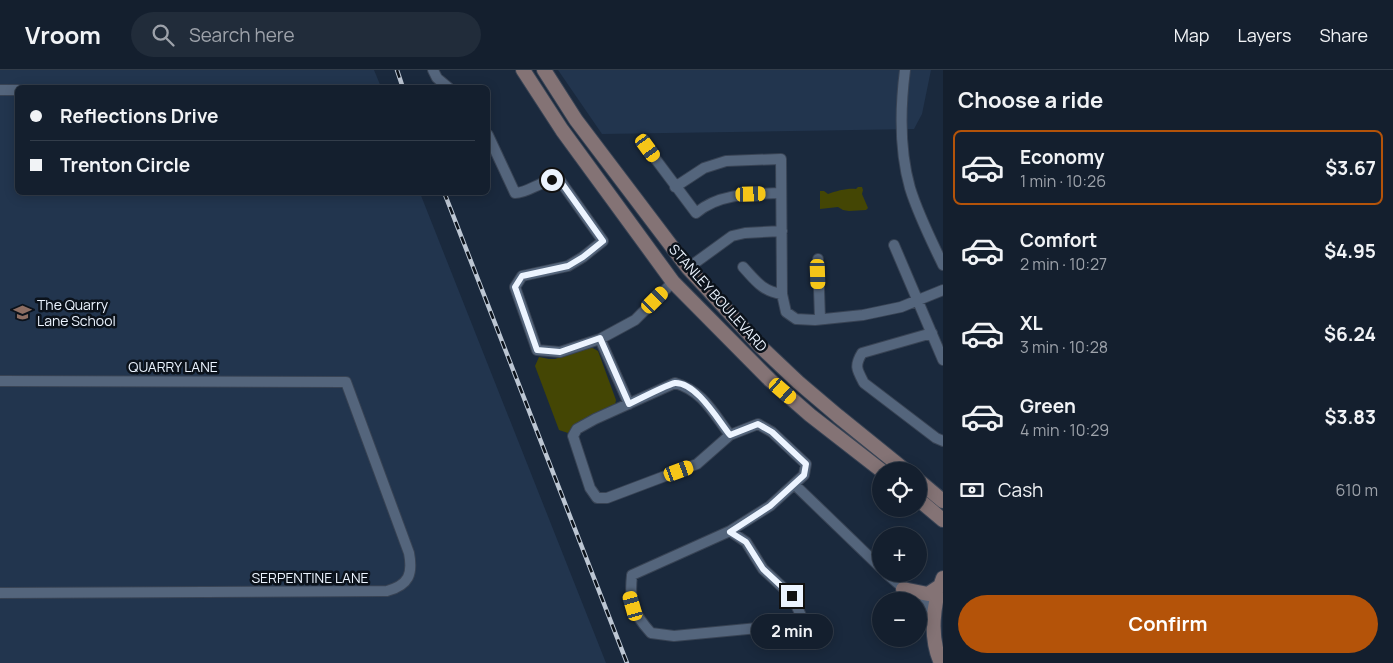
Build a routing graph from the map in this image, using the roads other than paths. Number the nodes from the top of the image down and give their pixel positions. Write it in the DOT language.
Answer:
graph roads {
  1 [pos="433,70"];
  2 [pos="523,70"];
  3 [pos="544,70"];
  4 [pos="905,70"];
  5 [pos="445,85"];
  6 [pos="0,90"];
  7 [pos="15,90"];
  8 [pos="576,120"];
  9 [pos="562,130"];
  10 [pos="490,139"];
  11 [pos="648,148"];
  12 [pos="675,187"];
  13 [pos="780,193"];
  14 [pos="608,194"];
  15 [pos="782,231"];
  16 [pos="894,245"];
  17 [pos="818,259"];
  18 [pos="943,265"];
  19 [pos="743,267"];
  20 [pos="688,268"];
  21 [pos="673,282"];
  22 [pos="943,290"];
  23 [pos="782,294"];
  24 [pos="918,300"];
  25 [pos="820,319"];
  26 [pos="932,333"];
  27 [pos="600,338"];
  28 [pos="761,347"];
  29 [pos="943,360"];
  30 [pos="0,381"];
  31 [pos="346,382"];
  32 [pos="629,404"];
  33 [pos="730,435"];
  34 [pos="943,441"];
  35 [pos="895,462"];
  36 [pos="872,463"];
  37 [pos="794,484"];
  38 [pos="927,488"];
  39 [pos="943,501"];
  40 [pos="927,507"];
  41 [pos="943,520"];
  42 [pos="730,532"];
  43 [pos="872,559"];
  44 [pos="896,582"];
  45 [pos="941,582"];
  46 [pos="903,589"];
  47 [pos="0,593"];
  48 [pos="935,612"];
  49 [pos="942,662"];
  1 -- 5 [label="street"];
  2 -- 9 [label="main road, STANLEY BOULEVARD"];
  3 -- 8 [label="main road, STANLEY BOULEVARD"];
  4 -- 18 [label="street"];
  6 -- 7 [label="street"];
  8 -- 9 [label="main road"];
  8 -- 20 [label="main road, STANLEY BOULEVARD"];
  9 -- 14 [label="main road, STANLEY BOULEVARD"];
  10 -- 27 [label="street"];
  11 -- 12 [label="street"];
  12 -- 13 [label="street"];
  12 -- 13 [label="street"];
  13 -- 15 [label="street"];
  14 -- 20 [label="main road"];
  14 -- 21 [label="main road, STANLEY BOULEVARD"];
  15 -- 20 [label="street"];
  15 -- 23 [label="street"];
  16 -- 24 [label="street"];
  17 -- 25 [label="street"];
  19 -- 23 [label="street"];
  20 -- 28 [label="main road, STANLEY BOULEVARD"];
  21 -- 27 [label="street"];
  21 -- 28 [label="main road"];
  21 -- 36 [label="main road, STANLEY BOULEVARD"];
  22 -- 24 [label="street"];
  23 -- 25 [label="street"];
  24 -- 25 [label="street"];
  24 -- 26 [label="street"];
  26 -- 29 [label="street"];
  26 -- 34 [label="street"];
  27 -- 32 [label="street"];
  28 -- 35 [label="main road, STANLEY BOULEVARD"];
  30 -- 31 [label="street, QUARRY LANE"];
  31 -- 47 [label="street, SERPENTINE LANE"];
  32 -- 33 [label="street"];
  32 -- 33 [label="street"];
  33 -- 37 [label="street"];
  37 -- 42 [label="street"];
  37 -- 43 [label="street"];
  38 -- 39 [label="main road"];
  40 -- 41 [label="main road"];
  42 -- 42 [label="street"];
  44 -- 46 [label="street"];
  45 -- 46 [label="main road"];
  45 -- 48 [label="main road"];
  46 -- 48 [label="street"];
  48 -- 49 [label="main road"];
}
